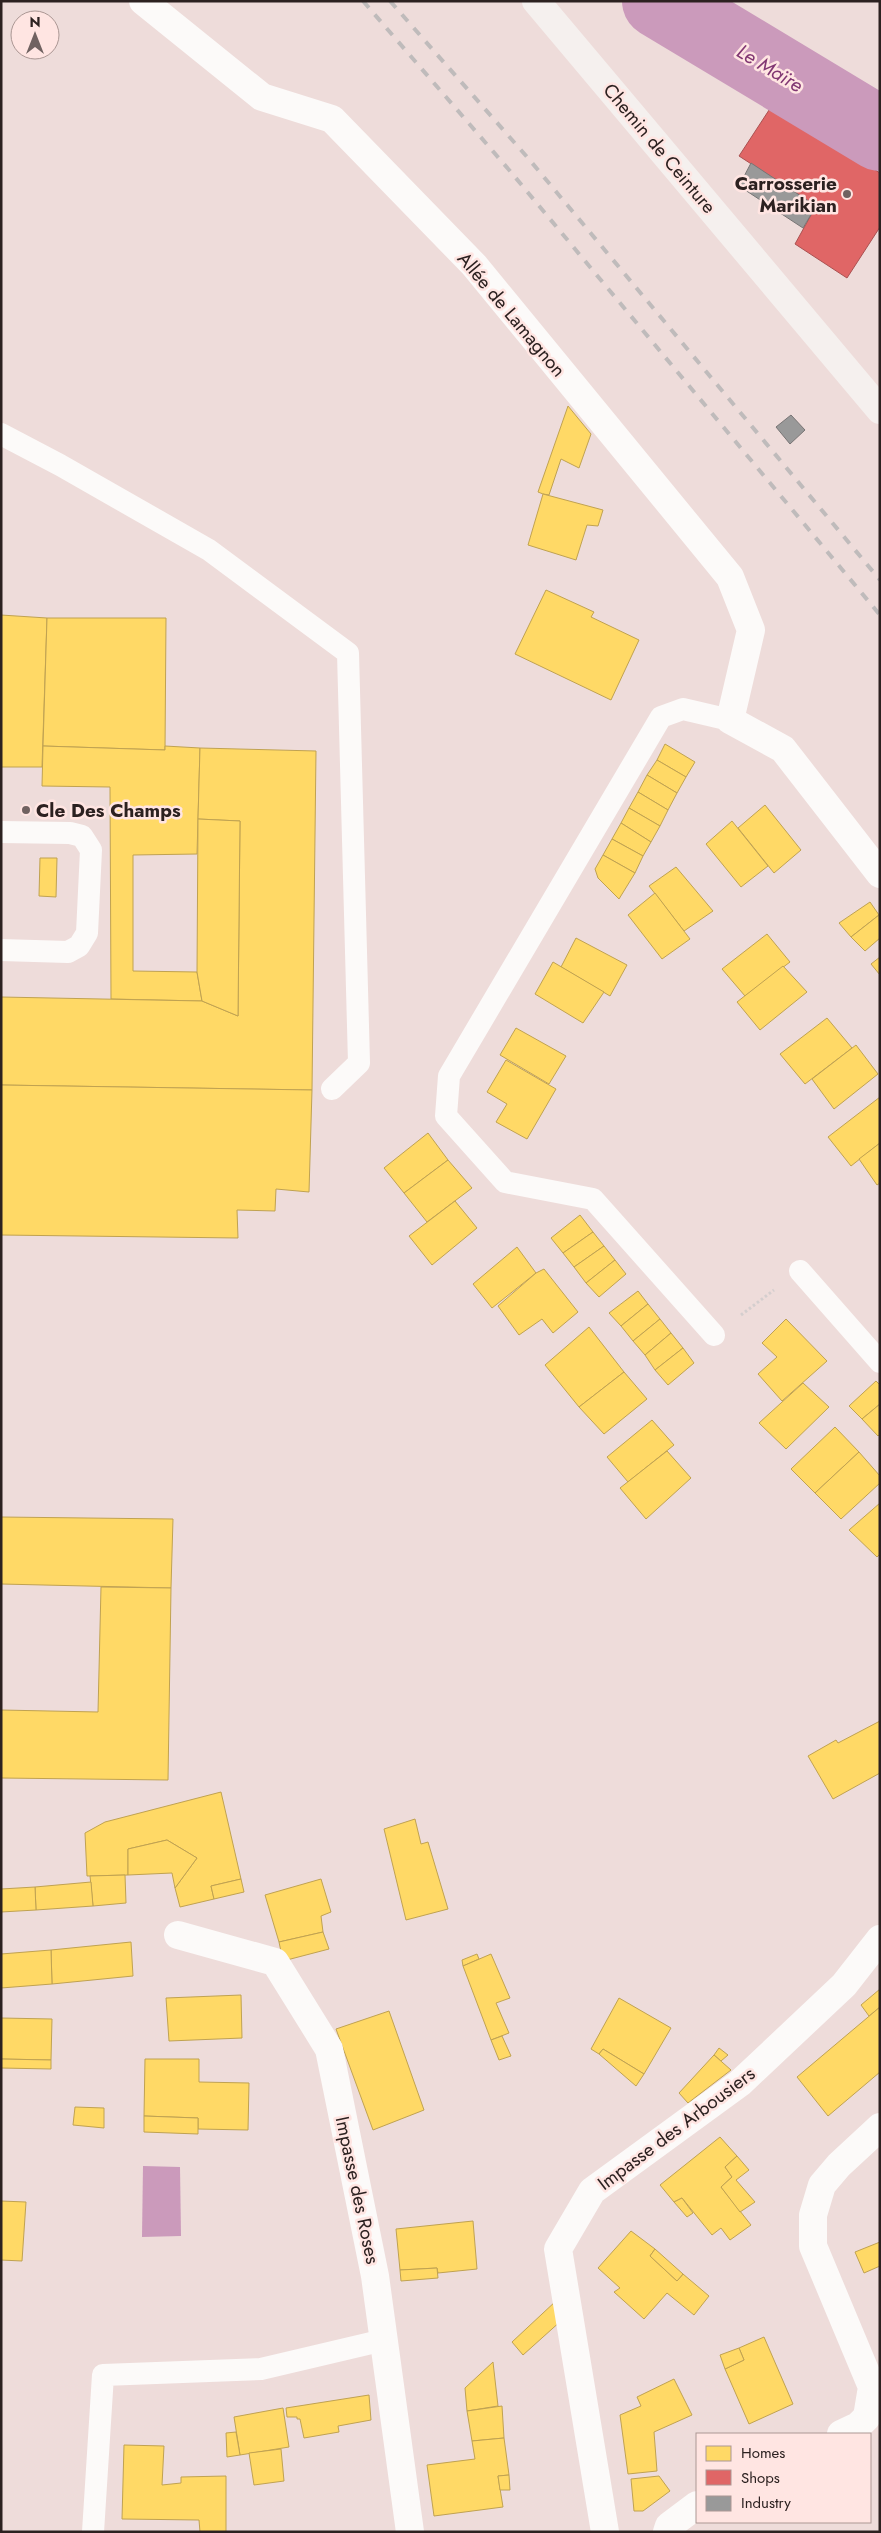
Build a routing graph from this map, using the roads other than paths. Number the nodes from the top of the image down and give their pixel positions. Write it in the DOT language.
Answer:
graph roads {
  1 [pos="143,1"];
  2 [pos="536,1"];
  3 [pos="880,410"];
  4 [pos="1,434"];
  5 [pos="730,720"];
  6 [pos="1,832"];
  7 [pos="880,874"];
  8 [pos="1,950"];
  9 [pos="332,1089"];
  10 [pos="800,1271"];
  11 [pos="714,1335"];
  12 [pos="880,1362"];
  13 [pos="178,1935"];
  14 [pos="880,1939"];
  15 [pos="880,2127"];
  16 [pos="384,2340"];
  17 [pos="843,2433"];
  18 [pos="696,2507"];
  19 [pos="93,2532"];
  20 [pos="410,2532"];
  21 [pos="604,2532"];
  22 [pos="667,2532"];
  1 -- 5 [label="street, Allée de Lamagnon"];
  2 -- 3 [label="main road, Chemin de Ceinture"];
  4 -- 9 [label="lane"];
  5 -- 7 [label="street"];
  5 -- 11 [label="lane"];
  6 -- 8 [label="lane"];
  10 -- 12 [label="lane"];
  13 -- 16 [label="street, Impasse des Roses"];
  14 -- 21 [label="street, Impasse des Arbousiers"];
  15 -- 17 [label="street"];
  16 -- 19 [label="lane"];
  16 -- 20 [label="street, Impasse des Roses"];
  18 -- 22 [label="street"];
}
